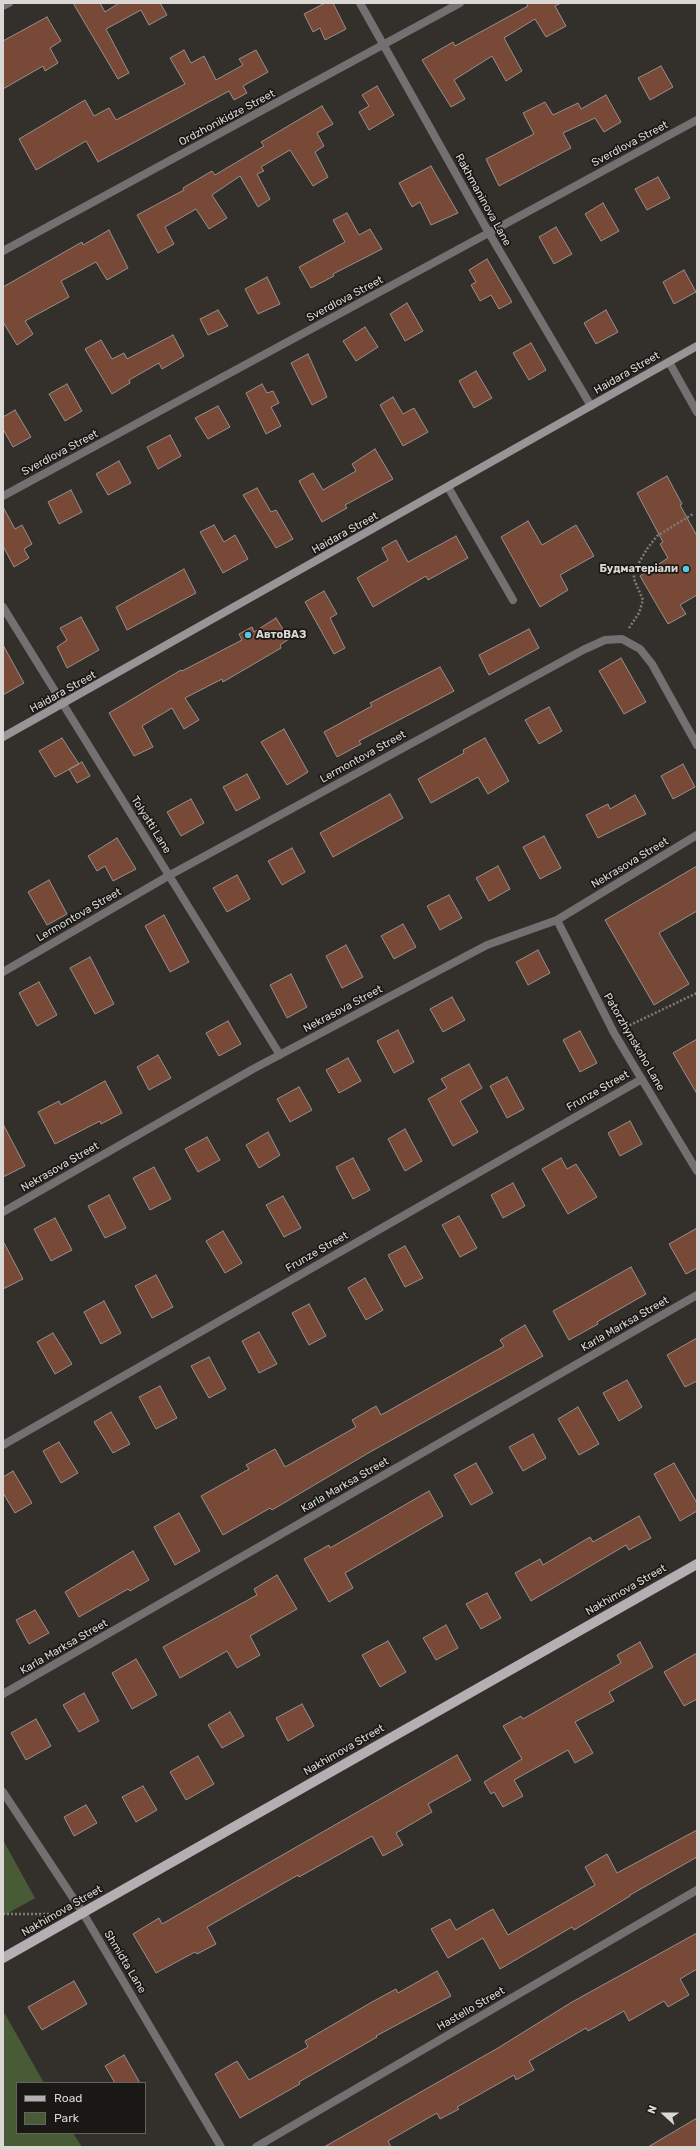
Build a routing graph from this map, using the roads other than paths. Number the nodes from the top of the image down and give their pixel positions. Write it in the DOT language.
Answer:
graph roads {
  1 [pos="9,3"];
  2 [pos="360,3"];
  3 [pos="460,3"];
  4 [pos="3,6"];
  5 [pos="384,45"];
  6 [pos="697,120"];
  7 [pos="489,233"];
  8 [pos="3,252"];
  9 [pos="697,346"];
  10 [pos="669,362"];
  11 [pos="694,400"];
  12 [pos="591,406"];
  13 [pos="697,412"];
  14 [pos="448,487"];
  15 [pos="3,496"];
  16 [pos="513,600"];
  17 [pos="3,607"];
  18 [pos="63,705"];
  19 [pos="3,737"];
  20 [pos="697,745"];
  21 [pos="697,835"];
  22 [pos="170,875"];
  23 [pos="557,920"];
  24 [pos="3,972"];
  25 [pos="280,1055"];
  26 [pos="642,1078"];
  27 [pos="697,1171"];
  28 [pos="3,1212"];
  29 [pos="697,1295"];
  30 [pos="3,1445"];
  31 [pos="697,1564"];
  32 [pos="3,1694"];
  33 [pos="3,1792"];
  34 [pos="697,1890"];
  35 [pos="83,1913"];
  36 [pos="3,1958"];
  37 [pos="221,2147"];
  38 [pos="256,2147"];
  1 -- 4 [label="street"];
  2 -- 5 [label="street, Rakhmaninova Lane"];
  3 -- 5 [label="street, Ordzhonikidze Street"];
  5 -- 7 [label="street, Rakhmaninova Lane"];
  5 -- 8 [label="street, Ordzhonikidze Street"];
  6 -- 7 [label="street, Sverdlova Street"];
  7 -- 12 [label="street, Rakhmaninova Lane"];
  7 -- 15 [label="street, Sverdlova Street"];
  9 -- 10 [label="street, Haidara Street"];
  10 -- 11 [label="street"];
  10 -- 12 [label="street, Haidara Street"];
  11 -- 13 [label="street"];
  12 -- 14 [label="street, Haidara Street"];
  14 -- 16 [label="street"];
  14 -- 18 [label="street, Haidara Street"];
  17 -- 18 [label="street, Tolyatti Lane"];
  18 -- 19 [label="street, Haidara Street"];
  18 -- 22 [label="street, Tolyatti Lane"];
  20 -- 22 [label="street, Lermontova Street"];
  21 -- 23 [label="street, Nekrasova Street"];
  22 -- 24 [label="street, Lermontova Street"];
  22 -- 25 [label="street, Tolyatti Lane"];
  23 -- 25 [label="street, Nekrasova Street"];
  23 -- 26 [label="street, Patorzhynskoho Lane"];
  25 -- 28 [label="street, Nekrasova Street"];
  26 -- 27 [label="street, Patorzhynskoho Lane"];
  26 -- 30 [label="street, Frunze Street"];
  29 -- 32 [label="street, Karla Marksa Street"];
  31 -- 35 [label="main road, Nakhimova Street"];
  33 -- 35 [label="street, Shmidta Lane"];
  34 -- 38 [label="street, Hastello Street"];
  35 -- 36 [label="main road, Nakhimova Street"];
  35 -- 37 [label="street, Shmidta Lane"];
}
